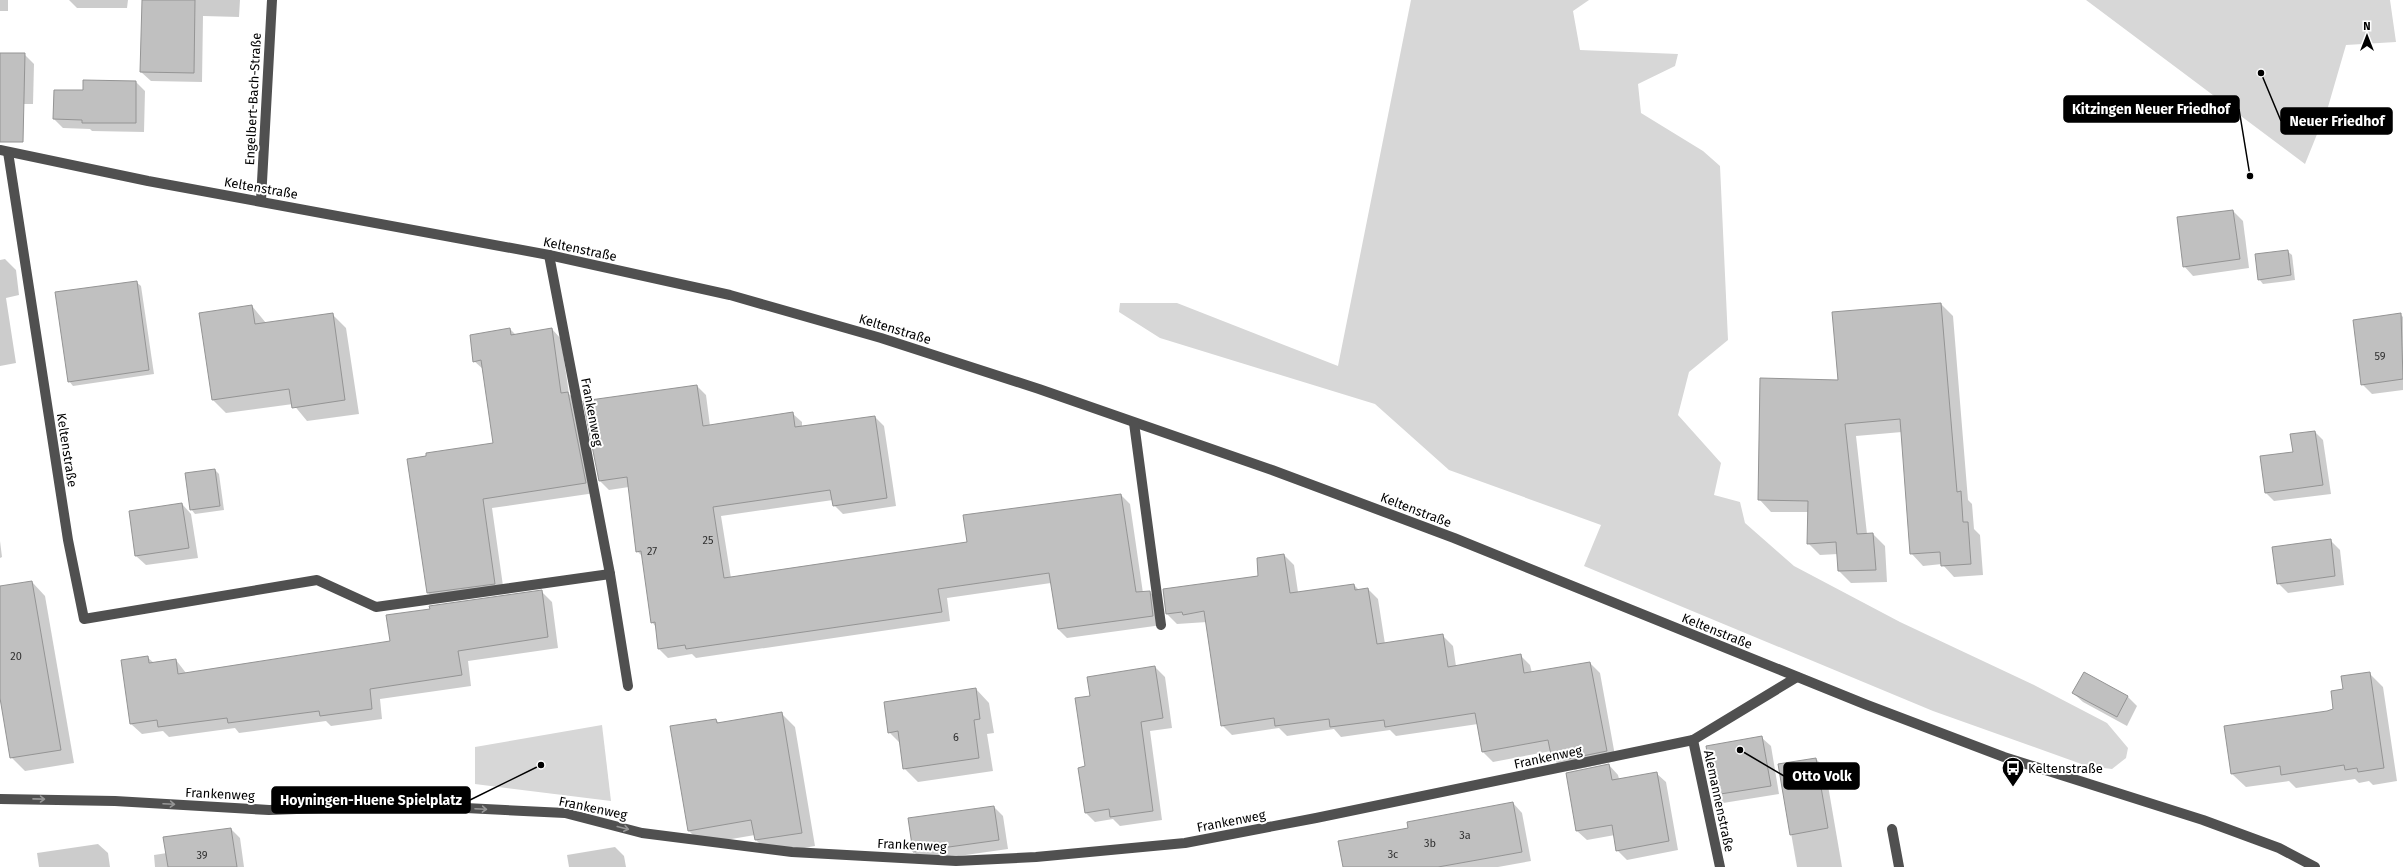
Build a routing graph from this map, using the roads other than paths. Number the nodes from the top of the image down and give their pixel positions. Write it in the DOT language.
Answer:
graph roads {
  1 [pos="272,0"];
  2 [pos="4,151"];
  3 [pos="261,200"];
  4 [pos="549,255"];
  5 [pos="1134,423"];
  6 [pos="610,574"];
  7 [pos="1161,625"];
  8 [pos="1798,676"];
  9 [pos="628,686"];
  10 [pos="1693,740"];
  11 [pos="0,798"];
  12 [pos="1892,829"];
  13 [pos="1720,867"];
  14 [pos="1899,867"];
  15 [pos="2314,867"];
  1 -- 3 [label="street, Engelbert-Bach-Straße"];
  2 -- 3 [label="street, Keltenstraße"];
  2 -- 6 [label="street, Keltenstraße"];
  3 -- 4 [label="street, Keltenstraße"];
  4 -- 5 [label="street, Keltenstraße"];
  4 -- 6 [label="street, Frankenweg"];
  5 -- 7 [label="street"];
  5 -- 8 [label="street, Keltenstraße"];
  6 -- 9 [label="street, Frankenweg"];
  8 -- 10 [label="street, Frankenweg"];
  8 -- 15 [label="street, Keltenstraße"];
  11 -- 10 [label="street, Frankenweg, one-way"];
  10 -- 13 [label="street, Alemannenstraße"];
  12 -- 14 [label="street"];
}
